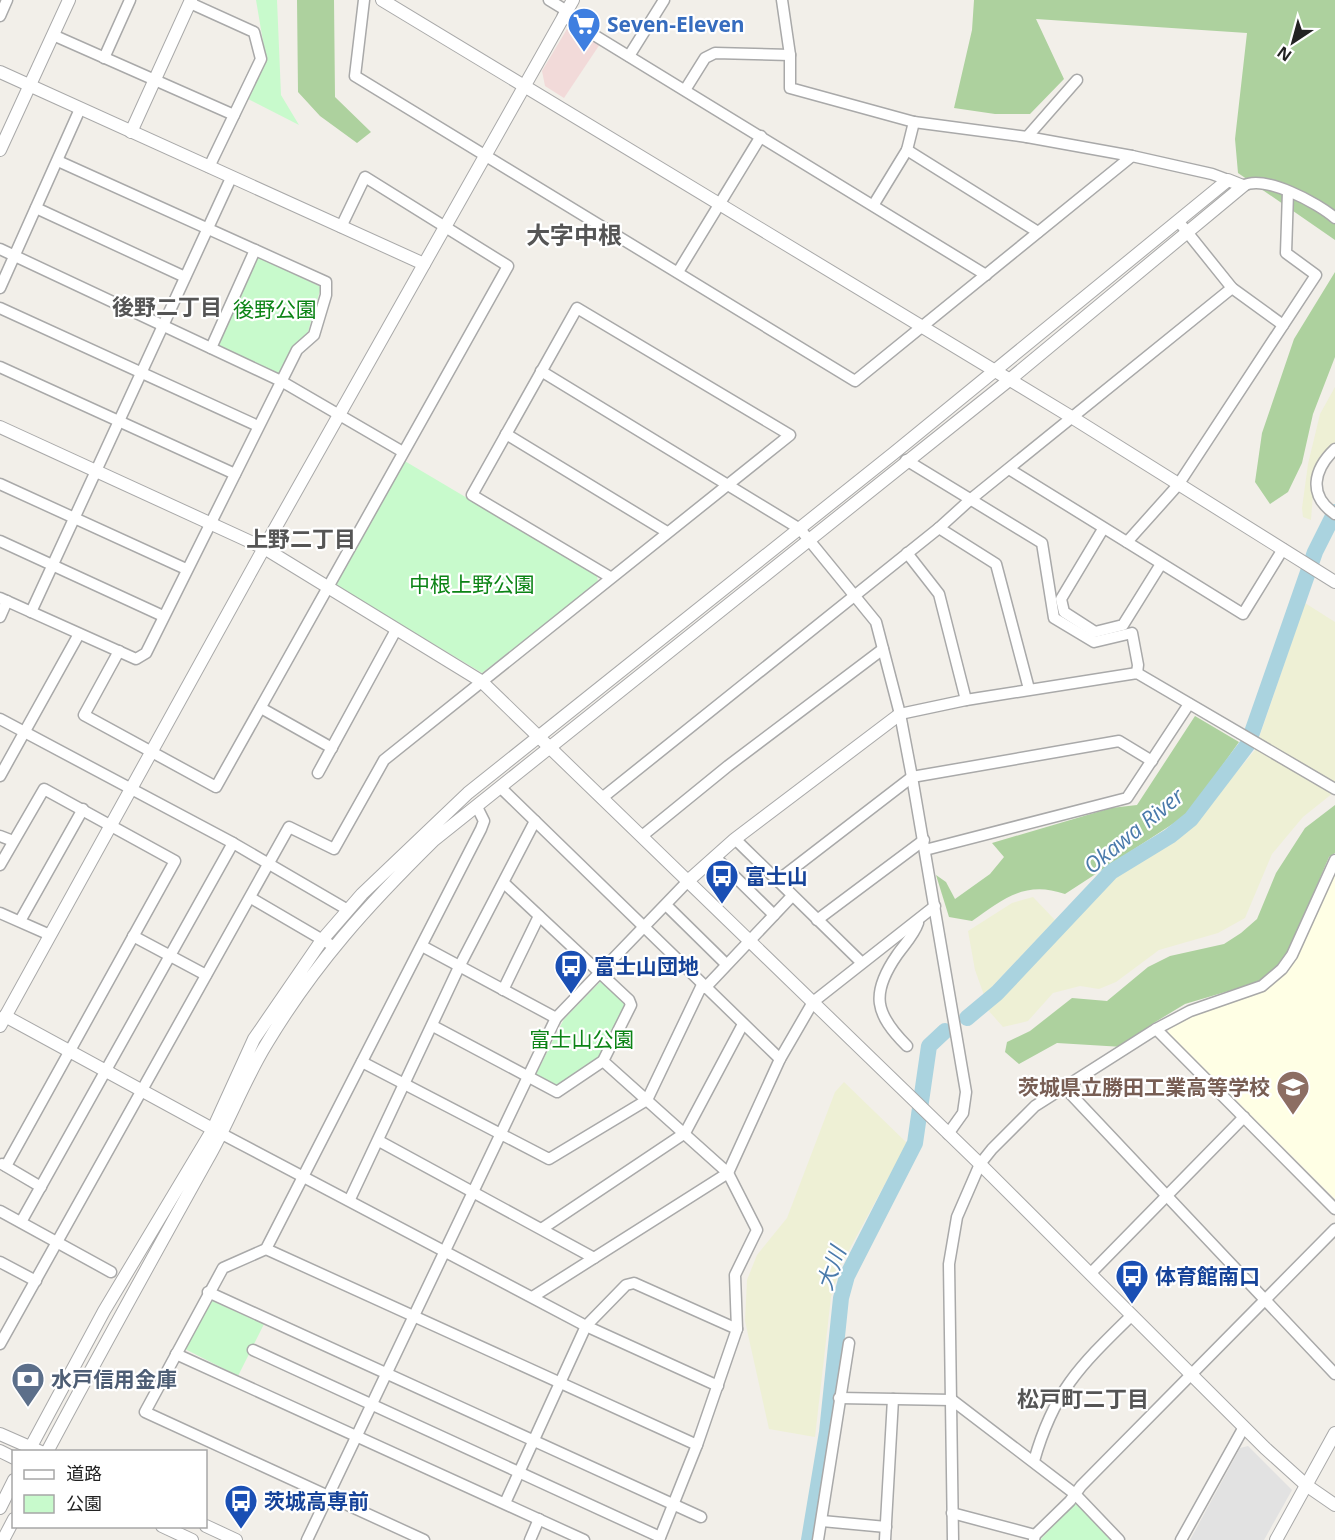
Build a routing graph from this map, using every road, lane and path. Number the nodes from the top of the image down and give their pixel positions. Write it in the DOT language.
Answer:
graph roads {
  1 [pos="7,0"];
  2 [pos="69,0"];
  3 [pos="130,0"];
  4 [pos="364,0"];
  5 [pos="382,0"];
  6 [pos="549,0"];
  7 [pos="664,0"];
  8 [pos="782,0"];
  9 [pos="191,1"];
  10 [pos="568,9"];
  11 [pos="0,15"];
  12 [pos="53,35"];
  13 [pos="790,55"];
  14 [pos="629,56"];
  15 [pos="104,58"];
  16 [pos="0,72"];
  17 [pos="1077,80"];
  18 [pos="154,81"];
  19 [pos="30,86"];
  20 [pos="525,86"];
  21 [pos="686,90"];
  22 [pos="80,109"];
  23 [pos="234,115"];
  24 [pos="914,122"];
  25 [pos="131,132"];
  26 [pos="761,136"];
  27 [pos="1027,137"];
  28 [pos="0,150"];
  29 [pos="907,150"];
  30 [pos="485,156"];
  31 [pos="1132,156"];
  32 [pos="58,161"];
  33 [pos="209,167"];
  34 [pos="231,178"];
  35 [pos="1228,180"];
  36 [pos="1243,186"];
  37 [pos="1288,192"];
  38 [pos="874,204"];
  39 [pos="718,205"];
  40 [pos="36,208"];
  41 [pos="1335,218"];
  42 [pos="1183,226"];
  43 [pos="341,227"];
  44 [pos="445,227"];
  45 [pos="208,228"];
  46 [pos="1038,232"];
  47 [pos="0,249"];
  48 [pos="255,250"];
  49 [pos="14,255"];
  50 [pos="424,264"];
  51 [pos="678,272"];
  52 [pos="986,274"];
  53 [pos="185,277"];
  54 [pos="0,288"];
  55 [pos="1232,288"];
  56 [pos="0,308"];
  57 [pos="163,325"];
  58 [pos="1282,325"];
  59 [pos="920,328"];
  60 [pos="211,348"];
  61 [pos="0,368"];
  62 [pos="541,371"];
  63 [pos="992,371"];
  64 [pos="141,373"];
  65 [pos="281,381"];
  66 [pos="1008,381"];
  67 [pos="340,415"];
  68 [pos="1073,418"];
  69 [pos="119,420"];
  70 [pos="258,426"];
  71 [pos="0,428"];
  72 [pos="506,434"];
  73 [pos="1335,448"];
  74 [pos="403,452"];
  75 [pos="906,460"];
  76 [pos="1009,469"];
  77 [pos="96,471"];
  78 [pos="235,474"];
  79 [pos="0,484"];
  80 [pos="727,485"];
  81 [pos="1178,485"];
  82 [pos="971,499"];
  83 [pos="1332,512"];
  84 [pos="74,518"];
  85 [pos="211,524"];
  86 [pos="939,528"];
  87 [pos="1103,529"];
  88 [pos="667,532"];
  89 [pos="805,533"];
  90 [pos="0,541"];
  91 [pos="1127,542"];
  92 [pos="264,548"];
  93 [pos="1283,549"];
  94 [pos="907,553"];
  95 [pos="1161,564"];
  96 [pos="52,565"];
  97 [pos="186,569"];
  98 [pos="610,577"];
  99 [pos="1335,582"];
  100 [pos="328,587"];
  101 [pos="855,595"];
  102 [pos="4,600"];
  103 [pos="31,612"];
  104 [pos="164,616"];
  105 [pos="0,617"];
  106 [pos="396,630"];
  107 [pos="79,634"];
  108 [pos="883,649"];
  109 [pos="119,651"];
  110 [pos="1137,673"];
  111 [pos="481,681"];
  112 [pos="1029,689"];
  113 [pos="966,700"];
  114 [pos="1189,704"];
  115 [pos="261,708"];
  116 [pos="900,714"];
  117 [pos="0,719"];
  118 [pos="24,733"];
  119 [pos="538,737"];
  120 [pos="332,747"];
  121 [pos="550,748"];
  122 [pos="151,753"];
  123 [pos="1152,761"];
  124 [pos="318,773"];
  125 [pos="0,776"];
  126 [pos="912,777"];
  127 [pos="501,788"];
  128 [pos="131,789"];
  129 [pos="1335,789"];
  130 [pos="602,798"];
  131 [pos="477,807"];
  132 [pos="83,809"];
  133 [pos="535,821"];
  134 [pos="112,825"];
  135 [pos="0,836"];
  136 [pos="642,836"];
  137 [pos="735,839"];
  138 [pos="13,841"];
  139 [pos="233,843"];
  140 [pos="925,845"];
  141 [pos="715,856"];
  142 [pos="1335,860"];
  143 [pos="269,863"];
  144 [pos="0,865"];
  145 [pos="689,880"];
  146 [pos="777,882"];
  147 [pos="504,883"];
  148 [pos="792,896"];
  149 [pos="251,898"];
  150 [pos="666,905"];
  151 [pos="935,906"];
  152 [pos="348,910"];
  153 [pos="0,914"];
  154 [pos="774,915"];
  155 [pos="538,916"];
  156 [pos="817,920"];
  157 [pos="920,920"];
  158 [pos="20,921"];
  159 [pos="644,928"];
  160 [pos="50,935"];
  161 [pos="133,936"];
  162 [pos="749,940"];
  163 [pos="328,943"];
  164 [pos="422,946"];
  165 [pos="169,956"];
  166 [pos="861,962"];
  167 [pos="726,964"];
  168 [pos="459,967"];
  169 [pos="599,974"];
  170 [pos="206,975"];
  171 [pos="703,986"];
  172 [pos="503,990"];
  173 [pos="813,1002"];
  174 [pos="556,1018"];
  175 [pos="3,1021"];
  176 [pos="743,1024"];
  177 [pos="433,1026"];
  178 [pos="1156,1029"];
  179 [pos="907,1046"];
  180 [pos="71,1051"];
  181 [pos="780,1059"];
  182 [pos="603,1061"];
  183 [pos="362,1062"];
  184 [pos="107,1072"];
  185 [pos="528,1077"];
  186 [pos="404,1083"];
  187 [pos="1065,1088"];
  188 [pos="144,1089"];
  189 [pos="647,1100"];
  190 [pos="1244,1118"];
  191 [pos="218,1131"];
  192 [pos="685,1133"];
  193 [pos="501,1134"];
  194 [pos="948,1134"];
  195 [pos="379,1141"];
  196 [pos="980,1164"];
  197 [pos="3,1165"];
  198 [pos="728,1173"];
  199 [pos="303,1175"];
  200 [pos="41,1187"];
  201 [pos="474,1192"];
  202 [pos="1166,1197"];
  203 [pos="350,1199"];
  204 [pos="1335,1209"];
  205 [pos="0,1211"];
  206 [pos="21,1222"];
  207 [pos="543,1228"];
  208 [pos="1335,1229"];
  209 [pos="57,1243"];
  210 [pos="266,1249"];
  211 [pos="446,1250"];
  212 [pos="594,1258"];
  213 [pos="0,1262"];
  214 [pos="111,1272"];
  215 [pos="1090,1274"];
  216 [pos="36,1281"];
  217 [pos="208,1292"];
  218 [pos="534,1296"];
  219 [pos="1264,1301"];
  220 [pos="1132,1315"];
  221 [pos="414,1316"];
  222 [pos="586,1326"];
  223 [pos="737,1329"];
  224 [pos="849,1343"];
  225 [pos="0,1344"];
  226 [pos="253,1350"];
  227 [pos="176,1354"];
  228 [pos="1192,1374"];
  229 [pos="1335,1374"];
  230 [pos="386,1375"];
  231 [pos="560,1383"];
  232 [pos="718,1386"];
  233 [pos="839,1398"];
  234 [pos="893,1400"];
  235 [pos="952,1400"];
  236 [pos="372,1405"];
  237 [pos="1244,1427"];
  238 [pos="1335,1433"];
  239 [pos="0,1434"];
  240 [pos="357,1435"];
  241 [pos="533,1440"];
  242 [pos="697,1445"];
  243 [pos="33,1450"];
  244 [pos="49,1450"];
  245 [pos="1034,1461"];
  246 [pos="519,1472"];
  247 [pos="12,1484"];
  248 [pos="1306,1485"];
  249 [pos="1075,1494"];
  250 [pos="328,1496"];
  251 [pos="505,1503"];
  252 [pos="1335,1505"];
  253 [pos="674,1506"];
  254 [pos="0,1508"];
  255 [pos="952,1513"];
  256 [pos="701,1517"];
  257 [pos="540,1519"];
  258 [pos="822,1521"];
  259 [pos="12,1523"];
  260 [pos="207,1526"];
  261 [pos="886,1527"];
  262 [pos="164,1528"];
  263 [pos="659,1538"];
  264 [pos="1034,1538"];
  265 [pos="3,1540"];
  266 [pos="192,1540"];
  267 [pos="236,1540"];
  268 [pos="307,1540"];
  269 [pos="424,1540"];
  270 [pos="530,1540"];
  271 [pos="584,1540"];
  272 [pos="818,1540"];
  273 [pos="885,1540"];
  274 [pos="952,1540"];
  275 [pos="1119,1540"];
  276 [pos="1180,1540"];
  277 [pos="1276,1540"];
  1 -- 11 [label="street"];
  2 -- 12 [label="street"];
  3 -- 15 [label="street"];
  4 -- 30 [label="street"];
  5 -- 20 [label="street"];
  6 -- 10 [label="street"];
  7 -- 14 [label="street"];
  8 -- 13 [label="street"];
  9 -- 18 [label="street"];
  9 -- 23 [label="street"];
  10 -- 14 [label="street"];
  10 -- 20 [label="street"];
  12 -- 15 [label="street"];
  12 -- 19 [label="street"];
  13 -- 21 [label="street"];
  13 -- 24 [label="street"];
  14 -- 21 [label="street"];
  15 -- 18 [label="street"];
  16 -- 19 [label="street"];
  17 -- 27 [label="street"];
  18 -- 23 [label="street"];
  18 -- 25 [label="street"];
  19 -- 22 [label="street"];
  19 -- 28 [label="street"];
  20 -- 30 [label="street"];
  20 -- 39 [label="street"];
  21 -- 26 [label="street"];
  22 -- 25 [label="street"];
  22 -- 32 [label="street"];
  23 -- 33 [label="street"];
  24 -- 27 [label="street"];
  24 -- 29 [label="street"];
  25 -- 33 [label="street"];
  26 -- 38 [label="street"];
  26 -- 39 [label="street"];
  27 -- 31 [label="street"];
  29 -- 38 [label="street"];
  29 -- 46 [label="street"];
  30 -- 44 [label="street"];
  30 -- 51 [label="street"];
  31 -- 35 [label="street"];
  31 -- 46 [label="street"];
  32 -- 40 [label="street"];
  32 -- 45 [label="street"];
  33 -- 34 [label="street"];
  34 -- 43 [label="street"];
  34 -- 45 [label="street"];
  35 -- 36 [label="street"];
  35 -- 42 [label="street"];
  36 -- 37 [label="street"];
  36 -- 42 [label="street"];
  37 -- 41 [label="street"];
  37 -- 58 [label="street"];
  38 -- 52 [label="street"];
  39 -- 51 [label="street"];
  39 -- 59 [label="street"];
  40 -- 49 [label="street"];
  40 -- 53 [label="street"];
  42 -- 55 [label="street"];
  42 -- 63 [label="street"];
  42 -- 66 [label="street"];
  43 -- 44 [label="street"];
  43 -- 50 [label="street"];
  44 -- 50 [label="street"];
  44 -- 74 [label="street"];
  45 -- 48 [label="street"];
  45 -- 53 [label="street"];
  46 -- 52 [label="street"];
  47 -- 49 [label="street"];
  48 -- 60 [label="street"];
  48 -- 65 [label="street"];
  49 -- 54 [label="street"];
  49 -- 57 [label="street"];
  50 -- 67 [label="street"];
  51 -- 59 [label="street"];
  52 -- 59 [label="street"];
  53 -- 57 [label="street"];
  55 -- 58 [label="street"];
  55 -- 68 [label="street"];
  56 -- 64 [label="street"];
  57 -- 60 [label="street"];
  57 -- 64 [label="street"];
  58 -- 81 [label="street"];
  59 -- 63 [label="street"];
  60 -- 65 [label="street"];
  61 -- 69 [label="street"];
  62 -- 72 [label="street"];
  62 -- 80 [label="street"];
  62 -- 80 [label="street"];
  63 -- 66 [label="street"];
  63 -- 89 [label="street"];
  64 -- 69 [label="street"];
  64 -- 70 [label="street"];
  65 -- 67 [label="street"];
  65 -- 70 [label="street"];
  66 -- 68 [label="street"];
  66 -- 75 [label="street"];
  67 -- 74 [label="street"];
  67 -- 92 [label="street"];
  68 -- 76 [label="street"];
  68 -- 81 [label="street"];
  69 -- 77 [label="street"];
  69 -- 78 [label="street"];
  70 -- 78 [label="street"];
  71 -- 77 [label="street"];
  72 -- 88 [label="street"];
  72 -- 98 [label="street"];
  73 -- 83 [label="street"];
  74 -- 100 [label="street"];
  75 -- 82 [label="street"];
  75 -- 89 [label="street"];
  76 -- 82 [label="street"];
  76 -- 87 [label="street"];
  77 -- 84 [label="street"];
  77 -- 85 [label="street"];
  78 -- 85 [label="street"];
  79 -- 84 [label="street"];
  80 -- 88 [label="street"];
  80 -- 89 [label="street"];
  81 -- 91 [label="street"];
  81 -- 93 [label="street"];
  82 -- 86 [label="street"];
  82 -- 110 [label="street"];
  84 -- 96 [label="street"];
  84 -- 97 [label="street"];
  85 -- 92 [label="street"];
  85 -- 97 [label="street"];
  86 -- 94 [label="street"];
  86 -- 112 [label="street"];
  87 -- 91 [label="street"];
  87 -- 95 [label="street"];
  88 -- 98 [label="street"];
  89 -- 101 [label="street"];
  89 -- 119 [label="street"];
  89 -- 121 [label="street"];
  90 -- 96 [label="street"];
  91 -- 95 [label="street"];
  92 -- 100 [label="street"];
  92 -- 122 [label="street"];
  93 -- 95 [label="street"];
  93 -- 99 [label="street"];
  94 -- 101 [label="street"];
  94 -- 113 [label="street"];
  96 -- 103 [label="street"];
  96 -- 104 [label="street"];
  97 -- 104 [label="street"];
  98 -- 111 [label="street"];
  100 -- 106 [label="street"];
  100 -- 115 [label="street"];
  101 -- 108 [label="street"];
  101 -- 130 [label="street"];
  102 -- 103 [label="street"];
  102 -- 105 [label="street"];
  103 -- 107 [label="street"];
  104 -- 109 [label="street"];
  106 -- 111 [label="street"];
  106 -- 120 [label="street"];
  107 -- 109 [label="street"];
  107 -- 118 [label="street"];
  108 -- 116 [label="street"];
  108 -- 136 [label="street"];
  109 -- 122 [label="street"];
  110 -- 112 [label="street"];
  110 -- 114 [label="street"];
  111 -- 119 [label="street"];
  111 -- 143 [label="street"];
  112 -- 113 [label="street"];
  113 -- 116 [label="street"];
  114 -- 123 [label="street"];
  114 -- 129 [label="street"];
  115 -- 120 [label="street"];
  115 -- 122 [label="street"];
  116 -- 126 [label="street"];
  116 -- 137 [label="street"];
  117 -- 118 [label="street"];
  118 -- 125 [label="street"];
  118 -- 128 [label="street"];
  119 -- 121 [label="street"];
  119 -- 152 [label="street"];
  120 -- 124 [label="street"];
  121 -- 127 [label="street"];
  121 -- 130 [label="street"];
  122 -- 128 [label="street"];
  123 -- 126 [label="street"];
  123 -- 140 [label="street"];
  126 -- 140 [label="street"];
  126 -- 146 [label="street"];
  127 -- 131 [label="street"];
  127 -- 133 [label="street"];
  128 -- 134 [label="street"];
  128 -- 139 [label="street"];
  130 -- 136 [label="street"];
  131 -- 163 [label="street"];
  131 -- 164 [label="street"];
  132 -- 134 [label="street"];
  132 -- 138 [label="street"];
  132 -- 158 [label="street"];
  133 -- 147 [label="street"];
  133 -- 159 [label="street"];
  134 -- 160 [label="street"];
  134 -- 161 [label="street"];
  135 -- 138 [label="street"];
  136 -- 145 [label="street"];
  137 -- 141 [label="street"];
  137 -- 146 [label="street"];
  138 -- 144 [label="street"];
  139 -- 143 [label="street"];
  139 -- 165 [label="street"];
  140 -- 151 [label="street"];
  140 -- 156 [label="street"];
  141 -- 145 [label="street"];
  141 -- 154 [label="street"];
  142 -- 178 [label="street"];
  143 -- 149 [label="street"];
  143 -- 152 [label="street"];
  145 -- 150 [label="street"];
  145 -- 162 [label="street"];
  146 -- 148 [label="street"];
  147 -- 155 [label="street"];
  147 -- 168 [label="street"];
  148 -- 154 [label="street"];
  148 -- 156 [label="street"];
  149 -- 163 [label="street"];
  149 -- 170 [label="street"];
  150 -- 159 [label="street"];
  150 -- 167 [label="street"];
  151 -- 157 [label="street"];
  151 -- 194 [label="street"];
  152 -- 163 [label="street"];
  153 -- 158 [label="street"];
  154 -- 162 [label="street"];
  155 -- 169 [label="street"];
  155 -- 172 [label="street"];
  156 -- 166 [label="street"];
  157 -- 166 [label="street"];
  157 -- 179 [label="street"];
  158 -- 160 [label="street"];
  159 -- 169 [label="street"];
  159 -- 171 [label="street"];
  160 -- 175 [label="street"];
  161 -- 165 [label="street"];
  161 -- 180 [label="street"];
  162 -- 167 [label="street"];
  162 -- 173 [label="street"];
  163 -- 191 [label="street"];
  164 -- 168 [label="street"];
  164 -- 183 [label="street"];
  165 -- 170 [label="street"];
  165 -- 184 [label="street"];
  166 -- 173 [label="street"];
  167 -- 171 [label="street"];
  168 -- 172 [label="street"];
  168 -- 177 [label="street"];
  169 -- 174 [label="street"];
  169 -- 182 [label="street"];
  170 -- 188 [label="street"];
  171 -- 176 [label="street"];
  171 -- 189 [label="street"];
  172 -- 174 [label="street"];
  173 -- 181 [label="street"];
  173 -- 194 [label="street"];
  174 -- 185 [label="street"];
  175 -- 180 [label="street"];
  176 -- 181 [label="street"];
  176 -- 192 [label="street"];
  177 -- 185 [label="street"];
  177 -- 186 [label="street"];
  178 -- 187 [label="street"];
  178 -- 190 [label="street"];
  180 -- 184 [label="street"];
  180 -- 197 [label="street"];
  181 -- 198 [label="street"];
  182 -- 185 [label="street"];
  182 -- 189 [label="street"];
  183 -- 186 [label="street"];
  183 -- 199 [label="street"];
  184 -- 188 [label="street"];
  184 -- 200 [label="street"];
  185 -- 193 [label="street"];
  186 -- 193 [label="street"];
  186 -- 195 [label="street"];
  187 -- 196 [label="street"];
  187 -- 202 [label="street"];
  188 -- 191 [label="street"];
  188 -- 209 [label="street"];
  189 -- 192 [label="street"];
  189 -- 193 [label="street"];
  190 -- 202 [label="street"];
  190 -- 204 [label="street"];
  191 -- 199 [label="street"];
  191 -- 243 [label="street"];
  191 -- 244 [label="street"];
  192 -- 198 [label="street"];
  192 -- 207 [label="street"];
  193 -- 201 [label="street"];
  194 -- 196 [label="street"];
  195 -- 201 [label="street"];
  195 -- 203 [label="street"];
  196 -- 215 [label="street"];
  196 -- 235 [label="street"];
  197 -- 200 [label="street"];
  198 -- 212 [label="street"];
  198 -- 223 [label="street"];
  199 -- 203 [label="street"];
  199 -- 210 [label="street"];
  200 -- 206 [label="street"];
  201 -- 207 [label="street"];
  201 -- 211 [label="street"];
  202 -- 215 [label="street"];
  202 -- 219 [label="street"];
  203 -- 211 [label="street"];
  205 -- 206 [label="street"];
  206 -- 209 [label="street"];
  207 -- 212 [label="street"];
  208 -- 219 [label="street"];
  209 -- 214 [label="street"];
  209 -- 216 [label="street"];
  210 -- 217 [label="street"];
  210 -- 221 [label="street"];
  211 -- 218 [label="street"];
  211 -- 221 [label="street"];
  212 -- 218 [label="street"];
  213 -- 216 [label="street"];
  215 -- 220 [label="street"];
  216 -- 225 [label="street"];
  217 -- 227 [label="street"];
  217 -- 230 [label="street"];
  218 -- 222 [label="street"];
  219 -- 228 [label="street"];
  219 -- 229 [label="street"];
  220 -- 228 [label="street"];
  220 -- 245 [label="street"];
  221 -- 230 [label="street"];
  221 -- 231 [label="street"];
  222 -- 223 [label="street"];
  222 -- 231 [label="street"];
  222 -- 232 [label="street"];
  223 -- 232 [label="street"];
  224 -- 233 [label="street"];
  226 -- 236 [label="street"];
  227 -- 240 [label="street"];
  227 -- 250 [label="street"];
  228 -- 237 [label="street"];
  228 -- 249 [label="street"];
  230 -- 236 [label="street"];
  230 -- 241 [label="street"];
  231 -- 241 [label="street"];
  231 -- 242 [label="street"];
  232 -- 242 [label="street"];
  233 -- 234 [label="street"];
  233 -- 258 [label="street"];
  234 -- 235 [label="street"];
  234 -- 261 [label="street"];
  235 -- 245 [label="street"];
  235 -- 255 [label="street"];
  236 -- 240 [label="street"];
  236 -- 246 [label="street"];
  237 -- 248 [label="street"];
  237 -- 276 [label="street"];
  238 -- 248 [label="street"];
  239 -- 243 [label="street"];
  240 -- 250 [label="street"];
  240 -- 251 [label="street"];
  241 -- 246 [label="street"];
  241 -- 253 [label="street"];
  242 -- 253 [label="street"];
  245 -- 249 [label="street"];
  246 -- 251 [label="street"];
  246 -- 263 [label="street"];
  247 -- 254 [label="street"];
  248 -- 252 [label="street"];
  248 -- 277 [label="street"];
  249 -- 264 [label="street"];
  249 -- 275 [label="street"];
  250 -- 268 [label="street"];
  250 -- 269 [label="street"];
  251 -- 257 [label="street"];
  253 -- 256 [label="street"];
  253 -- 263 [label="street"];
  255 -- 264 [label="street"];
  255 -- 274 [label="street"];
  257 -- 270 [label="street"];
  257 -- 271 [label="street"];
  258 -- 261 [label="street"];
  258 -- 272 [label="street"];
  259 -- 265 [label="street"];
  260 -- 267 [label="street"];
  261 -- 273 [label="street"];
  262 -- 266 [label="street"];
}
